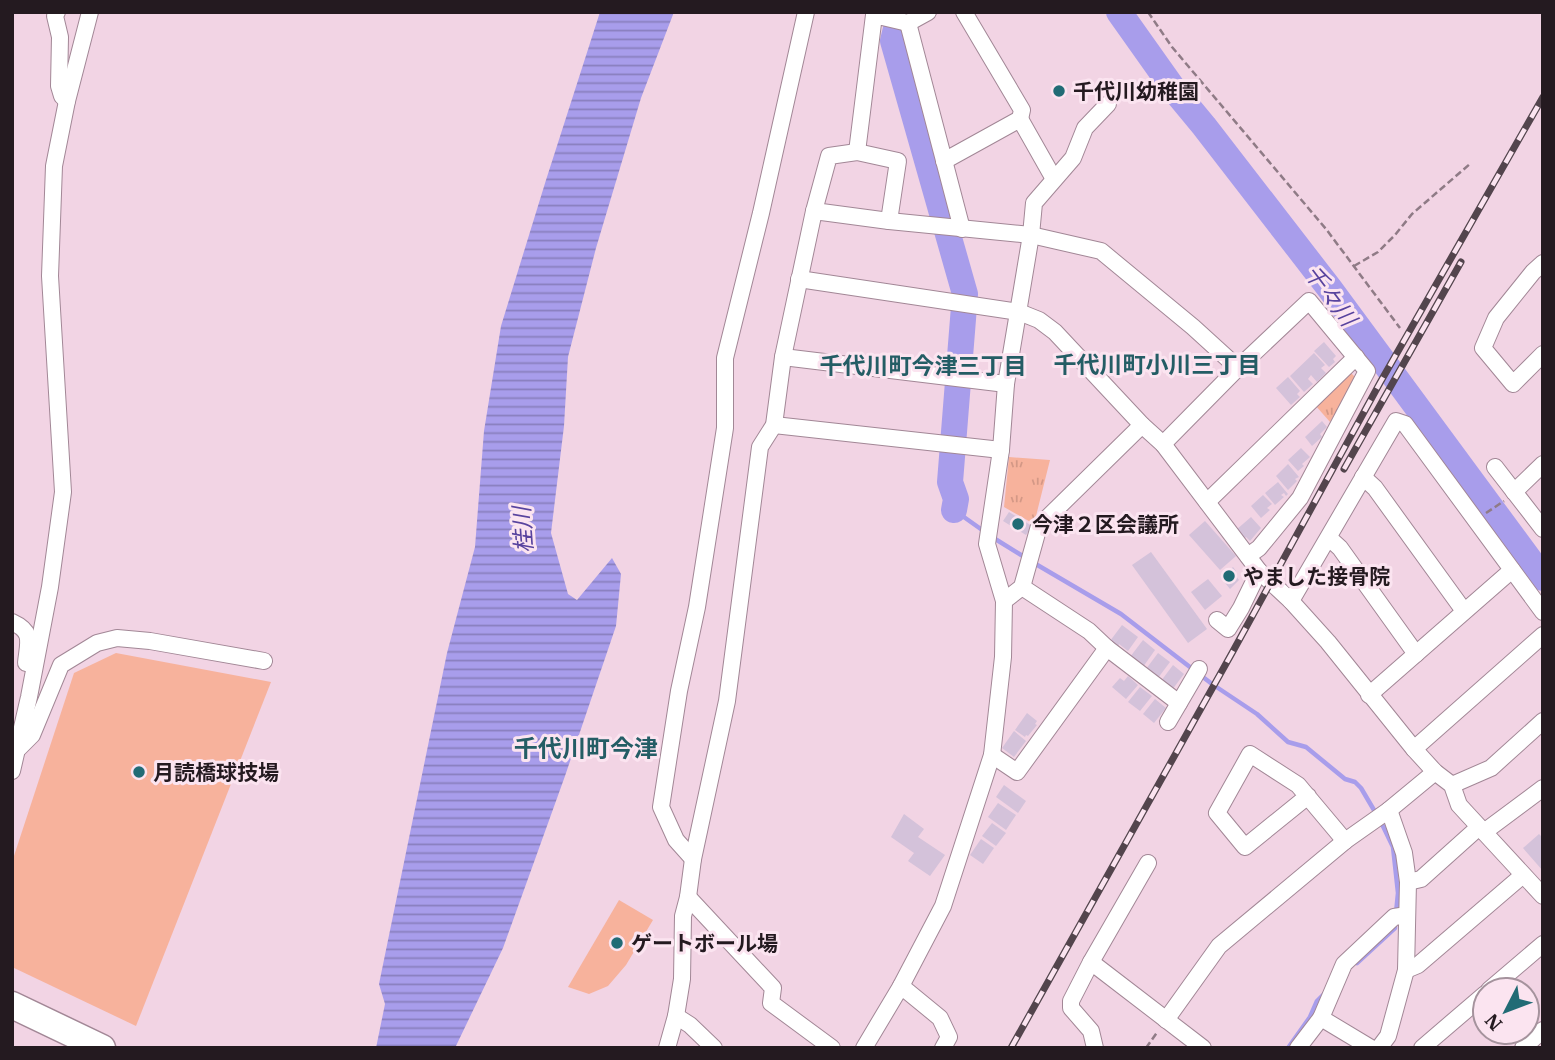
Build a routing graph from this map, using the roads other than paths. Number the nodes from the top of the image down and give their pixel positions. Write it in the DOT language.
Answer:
graph roads {
  1 [pos="57,12"];
  2 [pos="90,12"];
  3 [pos="806,12"];
  4 [pos="928,12"];
  5 [pos="964,12"];
  6 [pos="908,23"];
  7 [pos="68,102"];
  8 [pos="1108,104"];
  9 [pos="1020,119"];
  10 [pos="857,152"];
  11 [pos="944,161"];
  12 [pos="1054,179"];
  13 [pos="814,211"];
  14 [pos="889,221"];
  15 [pos="962,229"];
  16 [pos="1031,236"];
  17 [pos="1543,263"];
  18 [pos="799,279"];
  19 [pos="1018,312"];
  20 [pos="1543,354"];
  21 [pos="783,357"];
  22 [pos="1356,357"];
  23 [pos="1238,368"];
  24 [pos="1006,384"];
  25 [pos="774,425"];
  26 [pos="1142,425"];
  27 [pos="1163,444"];
  28 [pos="1001,450"];
  29 [pos="1543,464"];
  30 [pos="1495,467"];
  31 [pos="1363,477"];
  32 [pos="1511,495"];
  33 [pos="1207,502"];
  34 [pos="1543,528"];
  35 [pos="1329,538"];
  36 [pos="1248,556"];
  37 [pos="1512,570"];
  38 [pos="1259,571"];
  39 [pos="1022,587"];
  40 [pos="1004,601"];
  41 [pos="1292,601"];
  42 [pos="1464,611"];
  43 [pos="1543,612"];
  44 [pos="1217,620"];
  45 [pos="12,622"];
  46 [pos="1543,635"];
  47 [pos="1107,649"];
  48 [pos="1416,654"];
  49 [pos="264,661"];
  50 [pos="1197,671"];
  51 [pos="1369,695"];
  52 [pos="29,697"];
  53 [pos="1179,703"];
  54 [pos="1543,721"];
  55 [pos="1168,722"];
  56 [pos="18,748"];
  57 [pos="1414,749"];
  58 [pos="992,755"];
  59 [pos="12,771"];
  60 [pos="1435,772"];
  61 [pos="1452,785"];
  62 [pos="1543,788"];
  63 [pos="1308,796"];
  64 [pos="1389,810"];
  65 [pos="1481,830"];
  66 [pos="1345,841"];
  67 [pos="693,859"];
  68 [pos="1148,863"];
  69 [pos="1523,875"];
  70 [pos="1408,882"];
  71 [pos="688,897"];
  72 [pos="1543,897"];
  73 [pos="1407,915"];
  74 [pos="1543,944"];
  75 [pos="1091,962"];
  76 [pos="1406,970"];
  77 [pos="1505,976"];
  78 [pos="901,986"];
  79 [pos="12,1004"];
  80 [pos="1471,1006"];
  81 [pos="676,1016"];
  82 [pos="1321,1018"];
  83 [pos="1166,1020"];
  84 [pos="1543,1030"];
  85 [pos="102,1048"];
  86 [pos="667,1048"];
  87 [pos="714,1048"];
  88 [pos="832,1048"];
  89 [pos="864,1048"];
  90 [pos="943,1048"];
  91 [pos="1095,1048"];
  92 [pos="1203,1048"];
  93 [pos="1298,1048"];
  94 [pos="1371,1048"];
  95 [pos="1379,1048"];
  96 [pos="1422,1048"];
  97 [pos="1523,1048"];
  1 -- 7 [label="street"];
  2 -- 7 [label="street"];
  3 -- 67 [label="street"];
  4 -- 6 [label="street"];
  5 -- 9 [label="street"];
  6 -- 10 [label="street"];
  6 -- 11 [label="street"];
  7 -- 52 [label="street"];
  8 -- 12 [label="street"];
  9 -- 11 [label="street"];
  9 -- 12 [label="street"];
  10 -- 13 [label="street"];
  10 -- 14 [label="street"];
  11 -- 15 [label="street"];
  12 -- 16 [label="street"];
  13 -- 14 [label="street"];
  13 -- 18 [label="street"];
  14 -- 15 [label="street"];
  15 -- 16 [label="street"];
  16 -- 19 [label="street"];
  16 -- 23 [label="street"];
  17 -- 20 [label="street"];
  18 -- 19 [label="street"];
  18 -- 21 [label="street"];
  19 -- 24 [label="street"];
  19 -- 26 [label="street"];
  21 -- 24 [label="street"];
  21 -- 25 [label="street"];
  22 -- 23 [label="street"];
  22 -- 33 [label="street"];
  22 -- 36 [label="street"];
  23 -- 27 [label="street"];
  24 -- 28 [label="street"];
  25 -- 28 [label="street"];
  25 -- 67 [label="street"];
  26 -- 27 [label="street"];
  26 -- 39 [label="street"];
  27 -- 33 [label="street"];
  28 -- 40 [label="street"];
  29 -- 32 [label="street"];
  30 -- 32 [label="street"];
  31 -- 35 [label="street"];
  31 -- 37 [label="street"];
  31 -- 42 [label="street"];
  32 -- 34 [label="street"];
  33 -- 36 [label="street"];
  35 -- 41 [label="street"];
  35 -- 48 [label="street"];
  36 -- 38 [label="street"];
  37 -- 42 [label="street"];
  37 -- 43 [label="street"];
  38 -- 41 [label="street"];
  38 -- 44 [label="street"];
  39 -- 40 [label="street"];
  39 -- 47 [label="street"];
  40 -- 58 [label="street"];
  41 -- 51 [label="street"];
  42 -- 48 [label="street"];
  45 -- 52 [label="street"];
  46 -- 57 [label="street"];
  47 -- 53 [label="street"];
  47 -- 58 [label="street"];
  48 -- 51 [label="street"];
  49 -- 56 [label="street"];
  50 -- 53 [label="street"];
  51 -- 57 [label="street"];
  52 -- 56 [label="street"];
  53 -- 55 [label="street"];
  54 -- 61 [label="street"];
  56 -- 59 [label="street"];
  57 -- 60 [label="street"];
  58 -- 78 [label="street"];
  60 -- 61 [label="street"];
  60 -- 64 [label="street"];
  61 -- 65 [label="street"];
  62 -- 65 [label="street"];
  63 -- 63 [label="street"];
  63 -- 66 [label="street"];
  64 -- 66 [label="street"];
  64 -- 70 [label="street"];
  65 -- 69 [label="street"];
  65 -- 70 [label="street"];
  66 -- 83 [label="street"];
  67 -- 71 [label="street"];
  68 -- 75 [label="street"];
  69 -- 72 [label="street"];
  69 -- 76 [label="street"];
  70 -- 73 [label="street"];
  71 -- 81 [label="street"];
  71 -- 88 [label="street"];
  73 -- 76 [label="street"];
  73 -- 82 [label="street"];
  74 -- 77 [label="street"];
  75 -- 83 [label="street"];
  75 -- 91 [label="street"];
  76 -- 95 [label="street"];
  78 -- 89 [label="street"];
  78 -- 90 [label="street"];
  79 -- 85 [label="main road"];
  80 -- 96 [label="street"];
  81 -- 86 [label="street"];
  81 -- 87 [label="street"];
  82 -- 93 [label="street"];
  82 -- 94 [label="street"];
  83 -- 92 [label="street"];
  84 -- 97 [label="street"];
}
